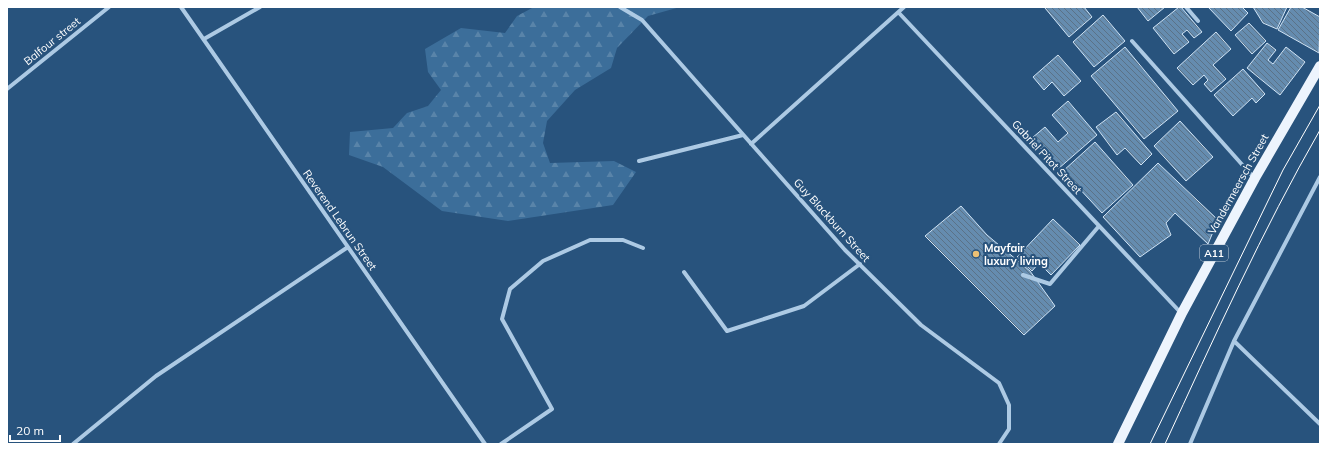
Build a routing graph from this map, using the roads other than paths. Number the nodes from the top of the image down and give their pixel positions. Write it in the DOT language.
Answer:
graph roads {
  1 [pos="109,7"];
  2 [pos="181,7"];
  3 [pos="260,7"];
  4 [pos="620,7"];
  5 [pos="904,7"];
  6 [pos="1186,7"];
  7 [pos="899,13"];
  8 [pos="1198,21"];
  9 [pos="204,39"];
  10 [pos="1132,41"];
  11 [pos="1320,66"];
  12 [pos="7,89"];
  13 [pos="743,135"];
  14 [pos="751,144"];
  15 [pos="639,161"];
  16 [pos="1320,177"];
  17 [pos="1255,178"];
  18 [pos="1099,226"];
  19 [pos="348,247"];
  20 [pos="643,248"];
  21 [pos="860,264"];
  22 [pos="684,272"];
  23 [pos="1023,275"];
  24 [pos="1182,314"];
  25 [pos="1234,341"];
  26 [pos="1320,424"];
  27 [pos="73,444"];
  28 [pos="485,444"];
  29 [pos="500,444"];
  30 [pos="999,444"];
  31 [pos="1118,444"];
  32 [pos="1190,444"];
  1 -- 12 [label="street, Balfour street"];
  2 -- 9 [label="street, Reverend Lebrun Street"];
  3 -- 9 [label="street"];
  4 -- 13 [label="street, Guy Blackburn Street"];
  5 -- 7 [label="street"];
  6 -- 8 [label="street"];
  7 -- 14 [label="street"];
  7 -- 18 [label="street, Gabriel Pitot Street"];
  9 -- 19 [label="street, Reverend Lebrun Street"];
  10 -- 17 [label="street"];
  11 -- 17 [label="main road, Vandermeersch Street / A11"];
  13 -- 14 [label="street, Guy Blackburn Street"];
  13 -- 15 [label="street"];
  14 -- 21 [label="street, Guy Blackburn Street"];
  16 -- 25 [label="street"];
  17 -- 24 [label="main road, Vandermeersch Street / A11"];
  18 -- 23 [label="street"];
  18 -- 24 [label="street, Gabriel Pitot Street"];
  19 -- 27 [label="street"];
  19 -- 28 [label="street, Reverend Lebrun Street"];
  20 -- 29 [label="street"];
  21 -- 22 [label="street"];
  21 -- 30 [label="street, Guy Blackburn Street"];
  24 -- 31 [label="main road, Vandermeersch Street / A11"];
  25 -- 26 [label="street"];
  25 -- 32 [label="street"];
}
